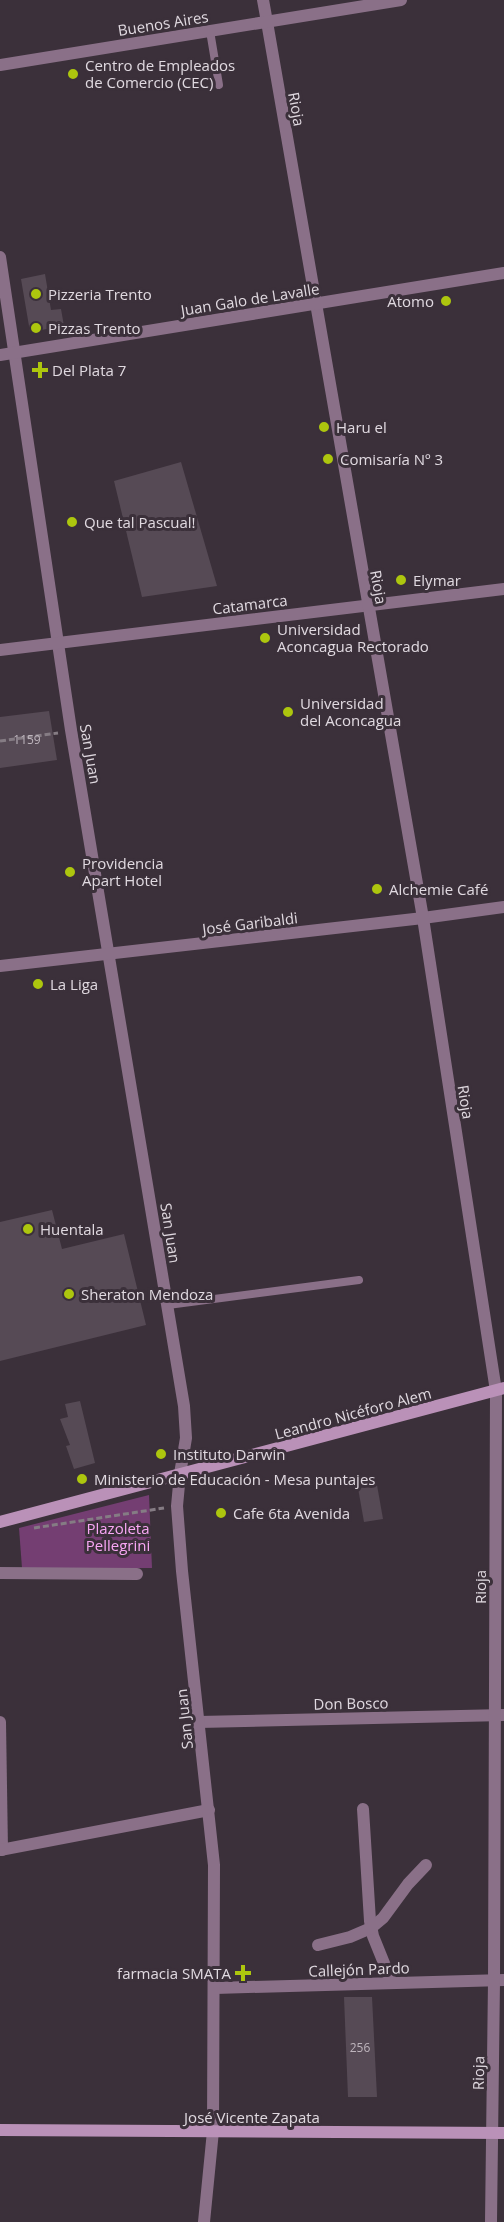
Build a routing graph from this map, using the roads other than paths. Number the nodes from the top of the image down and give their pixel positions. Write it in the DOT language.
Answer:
graph roads {
  1 [pos="263,0"];
  2 [pos="401,0"];
  3 [pos="267,22"];
  4 [pos="210,31"];
  5 [pos="0,65"];
  6 [pos="219,85"];
  7 [pos="0,256"];
  8 [pos="504,273"];
  9 [pos="315,303"];
  10 [pos="14,352"];
  11 [pos="0,355"];
  12 [pos="504,589"];
  13 [pos="367,605"];
  14 [pos="58,643"];
  15 [pos="0,650"];
  16 [pos="504,907"];
  17 [pos="423,918"];
  18 [pos="110,954"];
  19 [pos="0,966"];
  20 [pos="359,1280"];
  21 [pos="168,1305"];
  22 [pos="500,1390"];
  23 [pos="180,1474"];
  24 [pos="0,1522"];
  25 [pos="0,1573"];
  26 [pos="137,1574"];
  27 [pos="500,1715"];
  28 [pos="0,1722"];
  29 [pos="199,1722"];
  30 [pos="363,1809"];
  31 [pos="208,1810"];
  32 [pos="1,1850"];
  33 [pos="426,1865"];
  34 [pos="371,1928"];
  35 [pos="318,1945"];
  36 [pos="499,1981"];
  37 [pos="392,1983"];
  38 [pos="215,1988"];
  39 [pos="0,2130"];
  40 [pos="213,2131"];
  41 [pos="498,2133"];
  42 [pos="204,2222"];
  43 [pos="491,2222"];
  1 -- 3 [label="street, Rioja"];
  2 -- 3 [label="street, Buenos Aires"];
  3 -- 4 [label="street, Buenos Aires"];
  3 -- 9 [label="street, Rioja"];
  4 -- 5 [label="street, Buenos Aires"];
  4 -- 6 [label="lane"];
  7 -- 10 [label="street, San Juan"];
  8 -- 9 [label="street, Juan Galo de Lavalle"];
  9 -- 10 [label="street, Juan Galo de Lavalle"];
  9 -- 13 [label="street, Rioja"];
  10 -- 11 [label="street, Juan Galo de Lavalle"];
  10 -- 14 [label="street, San Juan"];
  12 -- 13 [label="street, Catamarca"];
  13 -- 14 [label="street, Catamarca"];
  13 -- 17 [label="street, Rioja"];
  14 -- 15 [label="street, Catamarca"];
  14 -- 18 [label="street, San Juan"];
  16 -- 17 [label="street, José Garibaldi"];
  17 -- 18 [label="street, José Garibaldi"];
  17 -- 22 [label="street, Rioja"];
  18 -- 19 [label="street, José Garibaldi"];
  18 -- 21 [label="street, San Juan"];
  20 -- 21 [label="lane"];
  21 -- 23 [label="street, San Juan"];
  22 -- 23 [label="main road, Leandro Nicéforo Alem"];
  22 -- 27 [label="street, Rioja"];
  23 -- 24 [label="main road, Leandro Nicéforo Alem"];
  23 -- 29 [label="street, San Juan"];
  25 -- 26 [label="street"];
  27 -- 29 [label="street, Don Bosco"];
  27 -- 36 [label="street, Rioja"];
  28 -- 32 [label="street"];
  29 -- 31 [label="street, San Juan"];
  30 -- 34 [label="street"];
  31 -- 32 [label="street"];
  31 -- 38 [label="street, San Juan"];
  33 -- 34 [label="street"];
  34 -- 35 [label="street"];
  34 -- 37 [label="street"];
  36 -- 37 [label="street, Callejón Pardo"];
  36 -- 41 [label="street, Rioja"];
  37 -- 38 [label="street, Callejón Pardo"];
  38 -- 40 [label="street, San Juan"];
  39 -- 40 [label="main road, José Vicente Zapata"];
  40 -- 41 [label="main road, José Vicente Zapata"];
  40 -- 42 [label="street, San Juan"];
  41 -- 43 [label="street, Rioja"];
}
